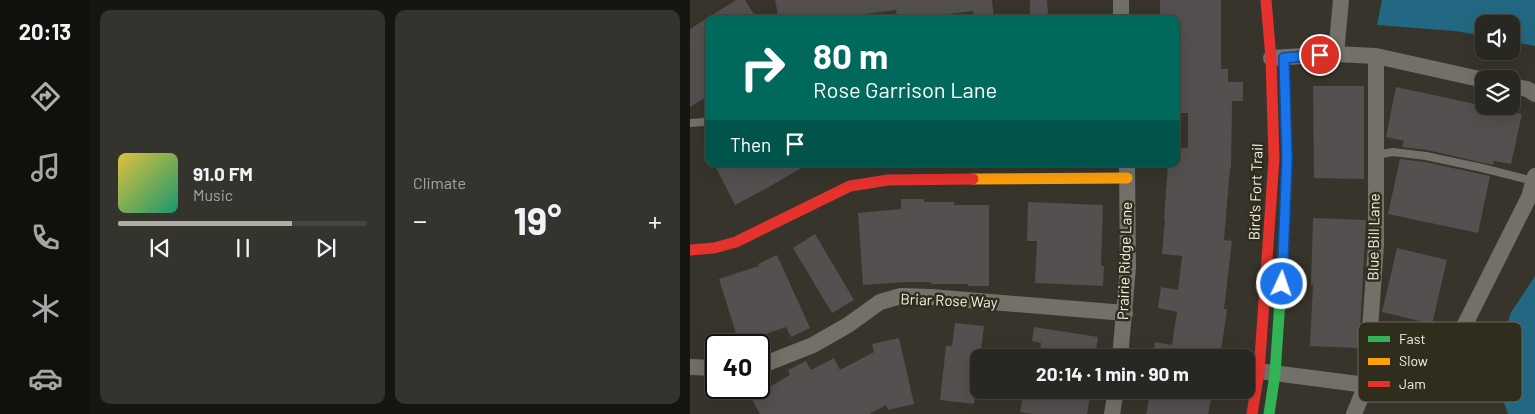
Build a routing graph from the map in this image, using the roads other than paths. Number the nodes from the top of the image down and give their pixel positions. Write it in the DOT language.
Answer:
graph roads {
  1 [pos="1121,0"];
  2 [pos="1266,0"];
  3 [pos="1341,0"];
  4 [pos="1118,15"];
  5 [pos="1336,54"];
  6 [pos="1376,56"];
  7 [pos="1280,57"];
  8 [pos="1475,78"];
  9 [pos="1520,88"];
  10 [pos="1535,94"];
  11 [pos="705,122"];
  12 [pos="690,123"];
  13 [pos="1375,155"];
  14 [pos="1127,171"];
  15 [pos="1534,179"];
  16 [pos="1284,242"];
  17 [pos="690,250"];
  18 [pos="1125,313"];
  19 [pos="1370,322"];
  20 [pos="1466,322"];
  21 [pos="1121,349"];
  22 [pos="770,362"];
  23 [pos="690,367"];
  24 [pos="705,368"];
  25 [pos="1259,372"];
  26 [pos="1275,374"];
  27 [pos="1358,384"];
  28 [pos="1114,399"];
  29 [pos="1359,402"];
  30 [pos="1112,414"];
  31 [pos="1252,414"];
  32 [pos="1269,414"];
  33 [pos="1354,414"];
  1 -- 4 [label="street"];
  2 -- 7 [label="street, Bird's Fort Trail"];
  3 -- 5 [label="street"];
  5 -- 6 [label="street"];
  5 -- 7 [label="street"];
  6 -- 8 [label="street"];
  6 -- 13 [label="street, Blue Bill Lane"];
  7 -- 25 [label="street, Bird's Fort Trail"];
  9 -- 10 [label="street"];
  11 -- 12 [label="lane"];
  13 -- 15 [label="lane"];
  13 -- 19 [label="street, Blue Bill Lane"];
  14 -- 17 [label="street"];
  14 -- 18 [label="street, Prairie Ridge Lane"];
  15 -- 20 [label="street"];
  16 -- 26 [label="street, Bird's Fort Trail"];
  18 -- 21 [label="street, Prairie Ridge Lane"];
  18 -- 22 [label="street, Briar Rose Way"];
  23 -- 24 [label="street"];
  25 -- 26 [label="street"];
  25 -- 31 [label="street, Bird's Fort Trail"];
  26 -- 27 [label="street"];
  26 -- 32 [label="street, Bird's Fort Trail"];
  28 -- 30 [label="street"];
  29 -- 33 [label="street, Blue Bill Lane"];
}
